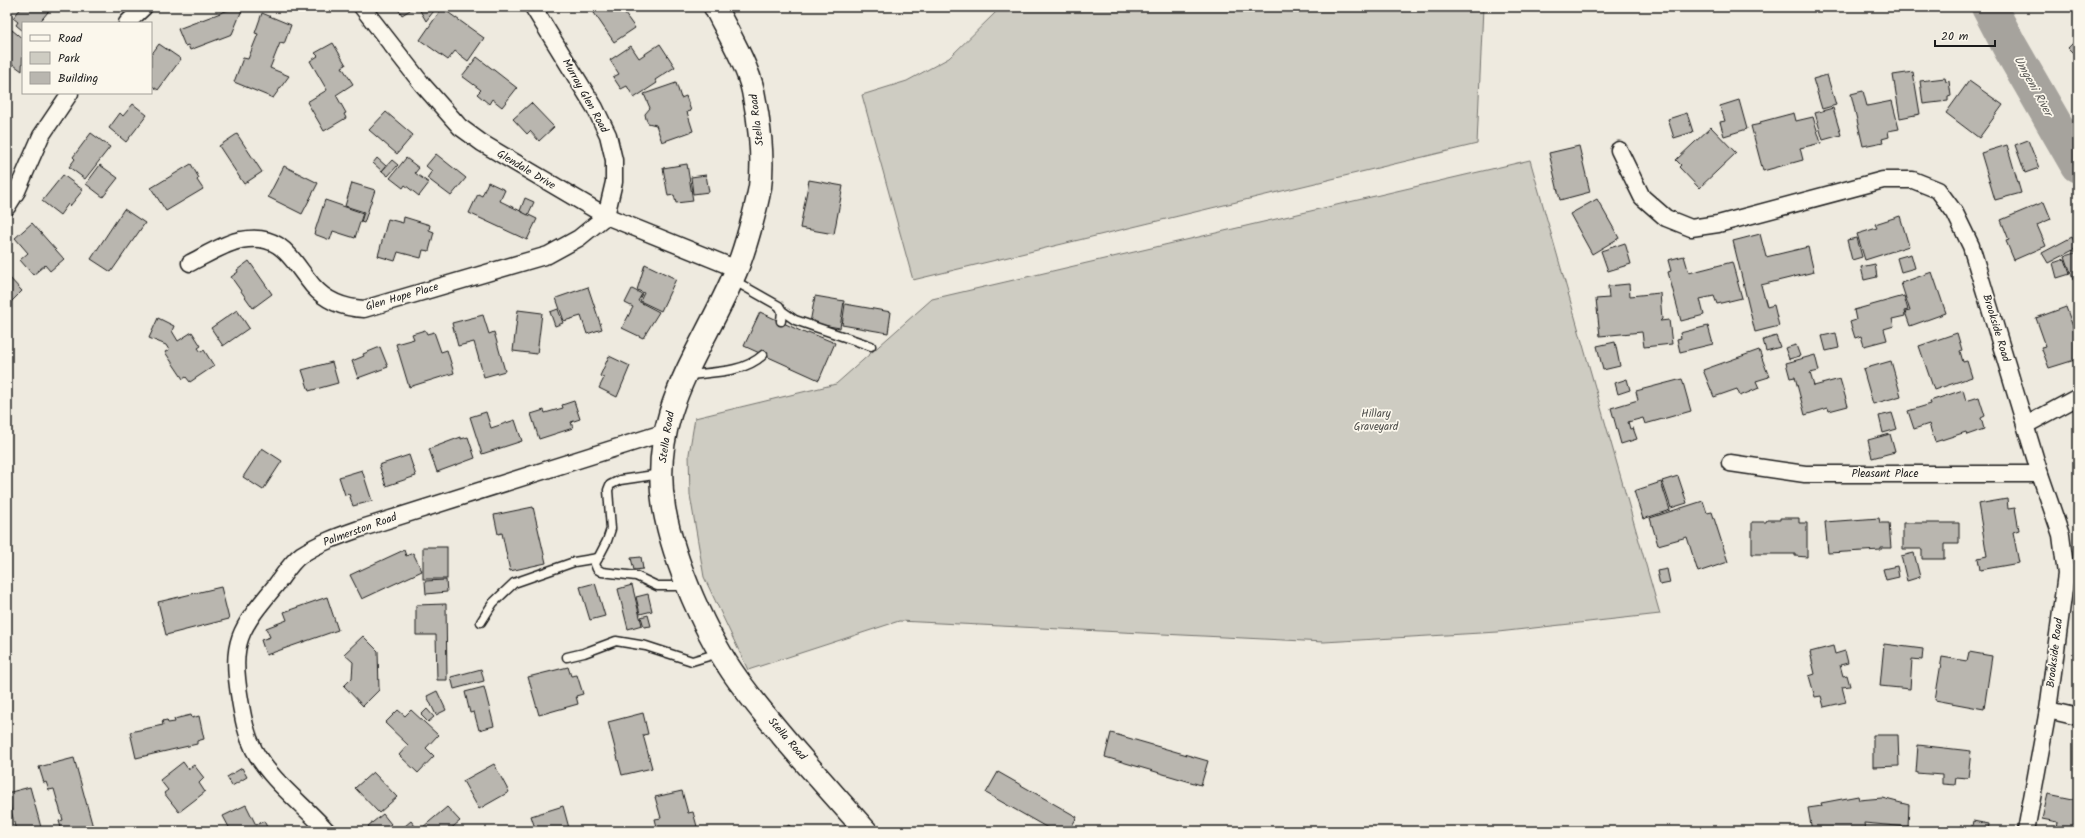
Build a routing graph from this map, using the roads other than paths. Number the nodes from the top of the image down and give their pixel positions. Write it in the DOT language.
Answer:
graph roads {
  1 [pos="144,7"];
  2 [pos="362,7"];
  3 [pos="533,7"];
  4 [pos="716,7"];
  5 [pos="128,22"];
  6 [pos="69,94"];
  7 [pos="1620,150"];
  8 [pos="7,207"];
  9 [pos="606,216"];
  10 [pos="190,263"];
  11 [pos="734,274"];
  12 [pos="782,311"];
  13 [pos="781,322"];
  14 [pos="871,346"];
  15 [pos="764,355"];
  16 [pos="683,375"];
  17 [pos="2078,397"];
  18 [pos="2026,425"];
  19 [pos="666,432"];
  20 [pos="1730,463"];
  21 [pos="662,474"];
  22 [pos="2040,474"];
  23 [pos="598,558"];
  24 [pos="687,586"];
  25 [pos="481,622"];
  26 [pos="722,652"];
  27 [pos="567,657"];
  28 [pos="2048,710"];
  29 [pos="2078,717"];
  30 [pos="327,831"];
  31 [pos="866,831"];
  32 [pos="2026,831"];
  1 -- 5 [label="street"];
  2 -- 9 [label="street, Glendale Drive"];
  3 -- 9 [label="street, Murray Glen Road"];
  4 -- 11 [label="main road, Stella Road"];
  6 -- 8 [label="street"];
  7 -- 18 [label="street, Brookside Road"];
  9 -- 10 [label="street, Glen Hope Place"];
  9 -- 11 [label="street, Glendale Drive"];
  11 -- 12 [label="lane"];
  11 -- 16 [label="main road, Stella Road"];
  12 -- 13 [label="lane"];
  12 -- 14 [label="lane"];
  15 -- 16 [label="lane"];
  16 -- 19 [label="main road, Stella Road"];
  17 -- 18 [label="street"];
  18 -- 22 [label="street, Brookside Road"];
  19 -- 21 [label="main road, Stella Road"];
  19 -- 30 [label="street, Palmerston Road"];
  20 -- 22 [label="street, Pleasant Place"];
  21 -- 23 [label="lane"];
  21 -- 24 [label="main road, Stella Road"];
  22 -- 28 [label="street, Brookside Road"];
  23 -- 24 [label="lane"];
  23 -- 25 [label="lane"];
  24 -- 26 [label="main road, Stella Road"];
  26 -- 27 [label="lane"];
  26 -- 31 [label="main road, Stella Road"];
  28 -- 29 [label="street"];
  28 -- 32 [label="street, Brookside Road"];
}
